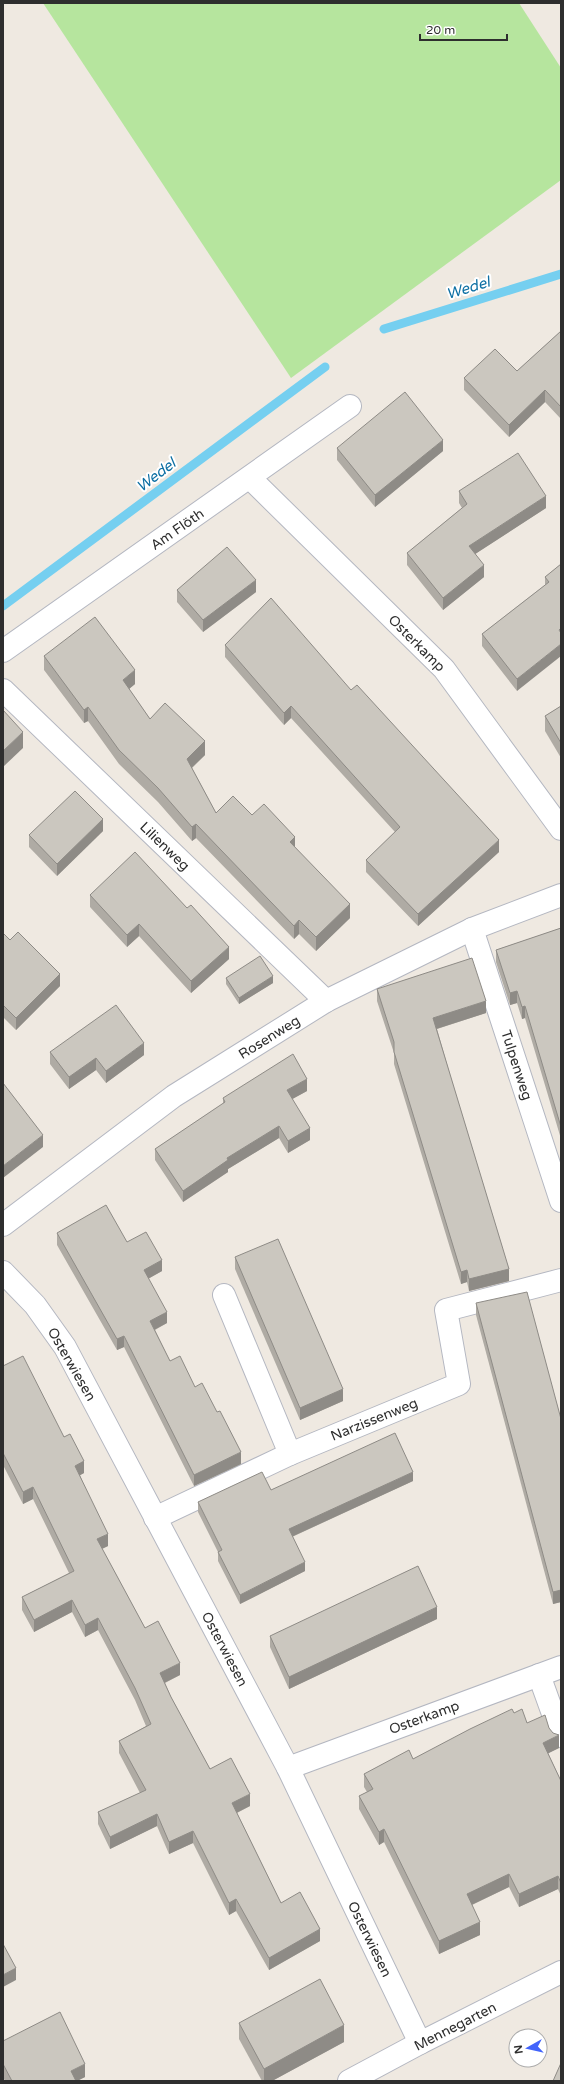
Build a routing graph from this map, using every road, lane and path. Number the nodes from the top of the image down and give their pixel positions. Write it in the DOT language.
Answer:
graph roads {
  1 [pos="350,406"];
  2 [pos="250,478"];
  3 [pos="3,651"];
  4 [pos="3,690"];
  5 [pos="561,829"];
  6 [pos="561,895"];
  7 [pos="472,929"];
  8 [pos="326,1001"];
  9 [pos="561,1201"];
  10 [pos="3,1225"];
  11 [pos="3,1272"];
  12 [pos="561,1280"];
  13 [pos="224,1295"];
  14 [pos="290,1454"];
  15 [pos="155,1518"];
  16 [pos="561,1667"];
  17 [pos="539,1675"];
  18 [pos="561,1736"];
  19 [pos="288,1768"];
  20 [pos="561,1972"];
  21 [pos="420,2043"];
  22 [pos="349,2081"];
  1 -- 2 [label="street, Am Flöth"];
  2 -- 3 [label="street, Am Flöth"];
  2 -- 5 [label="street, Osterkamp"];
  4 -- 8 [label="street, Lilienweg"];
  6 -- 7 [label="street, Rosenweg"];
  7 -- 8 [label="street, Rosenweg"];
  7 -- 9 [label="street, Tulpenweg"];
  8 -- 10 [label="street, Rosenweg"];
  11 -- 15 [label="street, Osterwiesen"];
  12 -- 14 [label="street, Narzissenweg"];
  13 -- 14 [label="street"];
  14 -- 15 [label="street, Narzissenweg"];
  15 -- 19 [label="street, Osterwiesen"];
  16 -- 17 [label="street, Osterkamp"];
  17 -- 18 [label="street"];
  17 -- 19 [label="street, Osterkamp"];
  19 -- 21 [label="street, Osterwiesen"];
  20 -- 21 [label="street, Mennegarten"];
  21 -- 22 [label="street, Mennegarten"];
}
